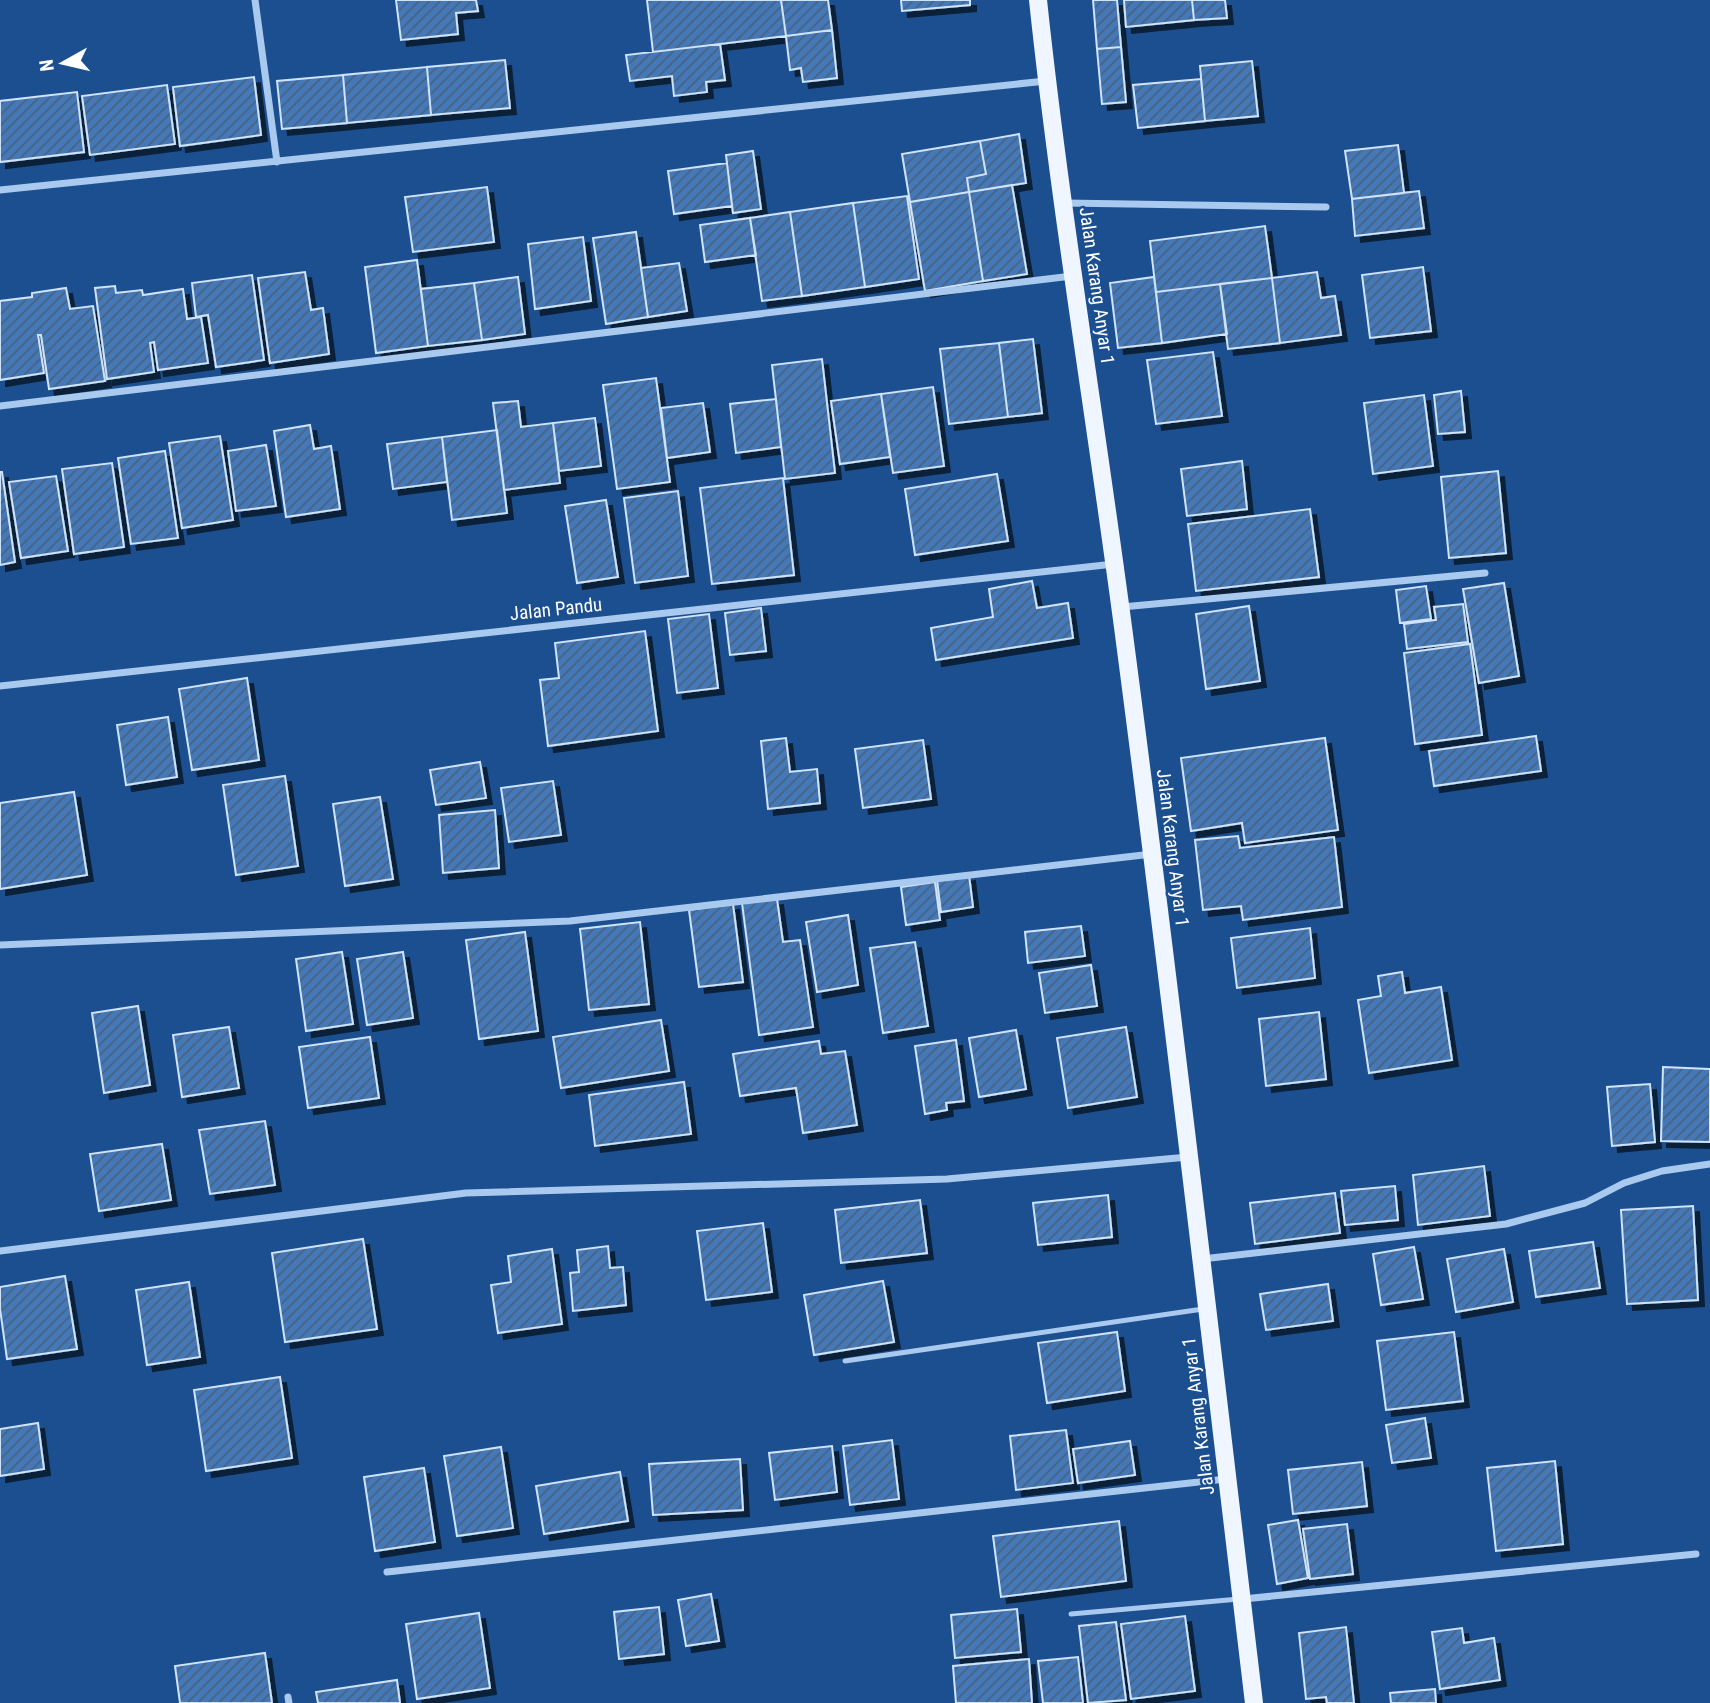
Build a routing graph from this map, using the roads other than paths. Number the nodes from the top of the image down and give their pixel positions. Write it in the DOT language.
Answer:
graph roads {
  1 [pos="255,0"];
  2 [pos="1038,0"];
  3 [pos="1047,81"];
  4 [pos="277,162"];
  5 [pos="0,190"];
  6 [pos="1065,203"];
  7 [pos="1326,207"];
  8 [pos="1073,276"];
  9 [pos="0,406"];
  10 [pos="1115,564"];
  11 [pos="1485,573"];
  12 [pos="1121,607"];
  13 [pos="0,686"];
  14 [pos="1153,854"];
  15 [pos="0,945"];
  16 [pos="1188,1157"];
  17 [pos="1710,1164"];
  18 [pos="0,1251"];
  19 [pos="1201,1259"];
  20 [pos="1206,1308"];
  21 [pos="845,1360"];
  22 [pos="1227,1479"];
  23 [pos="1696,1554"];
  24 [pos="387,1572"];
  25 [pos="1242,1599"];
  26 [pos="1071,1614"];
  27 [pos="1254,1703"];
  1 -- 4 [label="street"];
  2 -- 3 [label="main road, Jalan Karang Anyar 1"];
  3 -- 4 [label="street"];
  3 -- 6 [label="main road, Jalan Karang Anyar 1"];
  4 -- 5 [label="street"];
  6 -- 7 [label="street"];
  6 -- 8 [label="main road, Jalan Karang Anyar 1"];
  8 -- 9 [label="street"];
  8 -- 10 [label="main road, Jalan Karang Anyar 1"];
  10 -- 12 [label="main road, Jalan Karang Anyar 1"];
  10 -- 13 [label="street, Jalan Pandu"];
  11 -- 12 [label="street"];
  12 -- 14 [label="main road, Jalan Karang Anyar 1"];
  14 -- 15 [label="street"];
  14 -- 16 [label="main road, Jalan Karang Anyar 1"];
  16 -- 18 [label="street"];
  16 -- 19 [label="main road, Jalan Karang Anyar 1"];
  17 -- 19 [label="street"];
  19 -- 20 [label="main road, Jalan Karang Anyar 1"];
  20 -- 21 [label="lane"];
  20 -- 22 [label="main road, Jalan Karang Anyar 1"];
  22 -- 24 [label="street"];
  22 -- 25 [label="main road, Jalan Karang Anyar 1"];
  23 -- 25 [label="street"];
  25 -- 26 [label="lane"];
  25 -- 27 [label="main road, Jalan Karang Anyar 1"];
}
